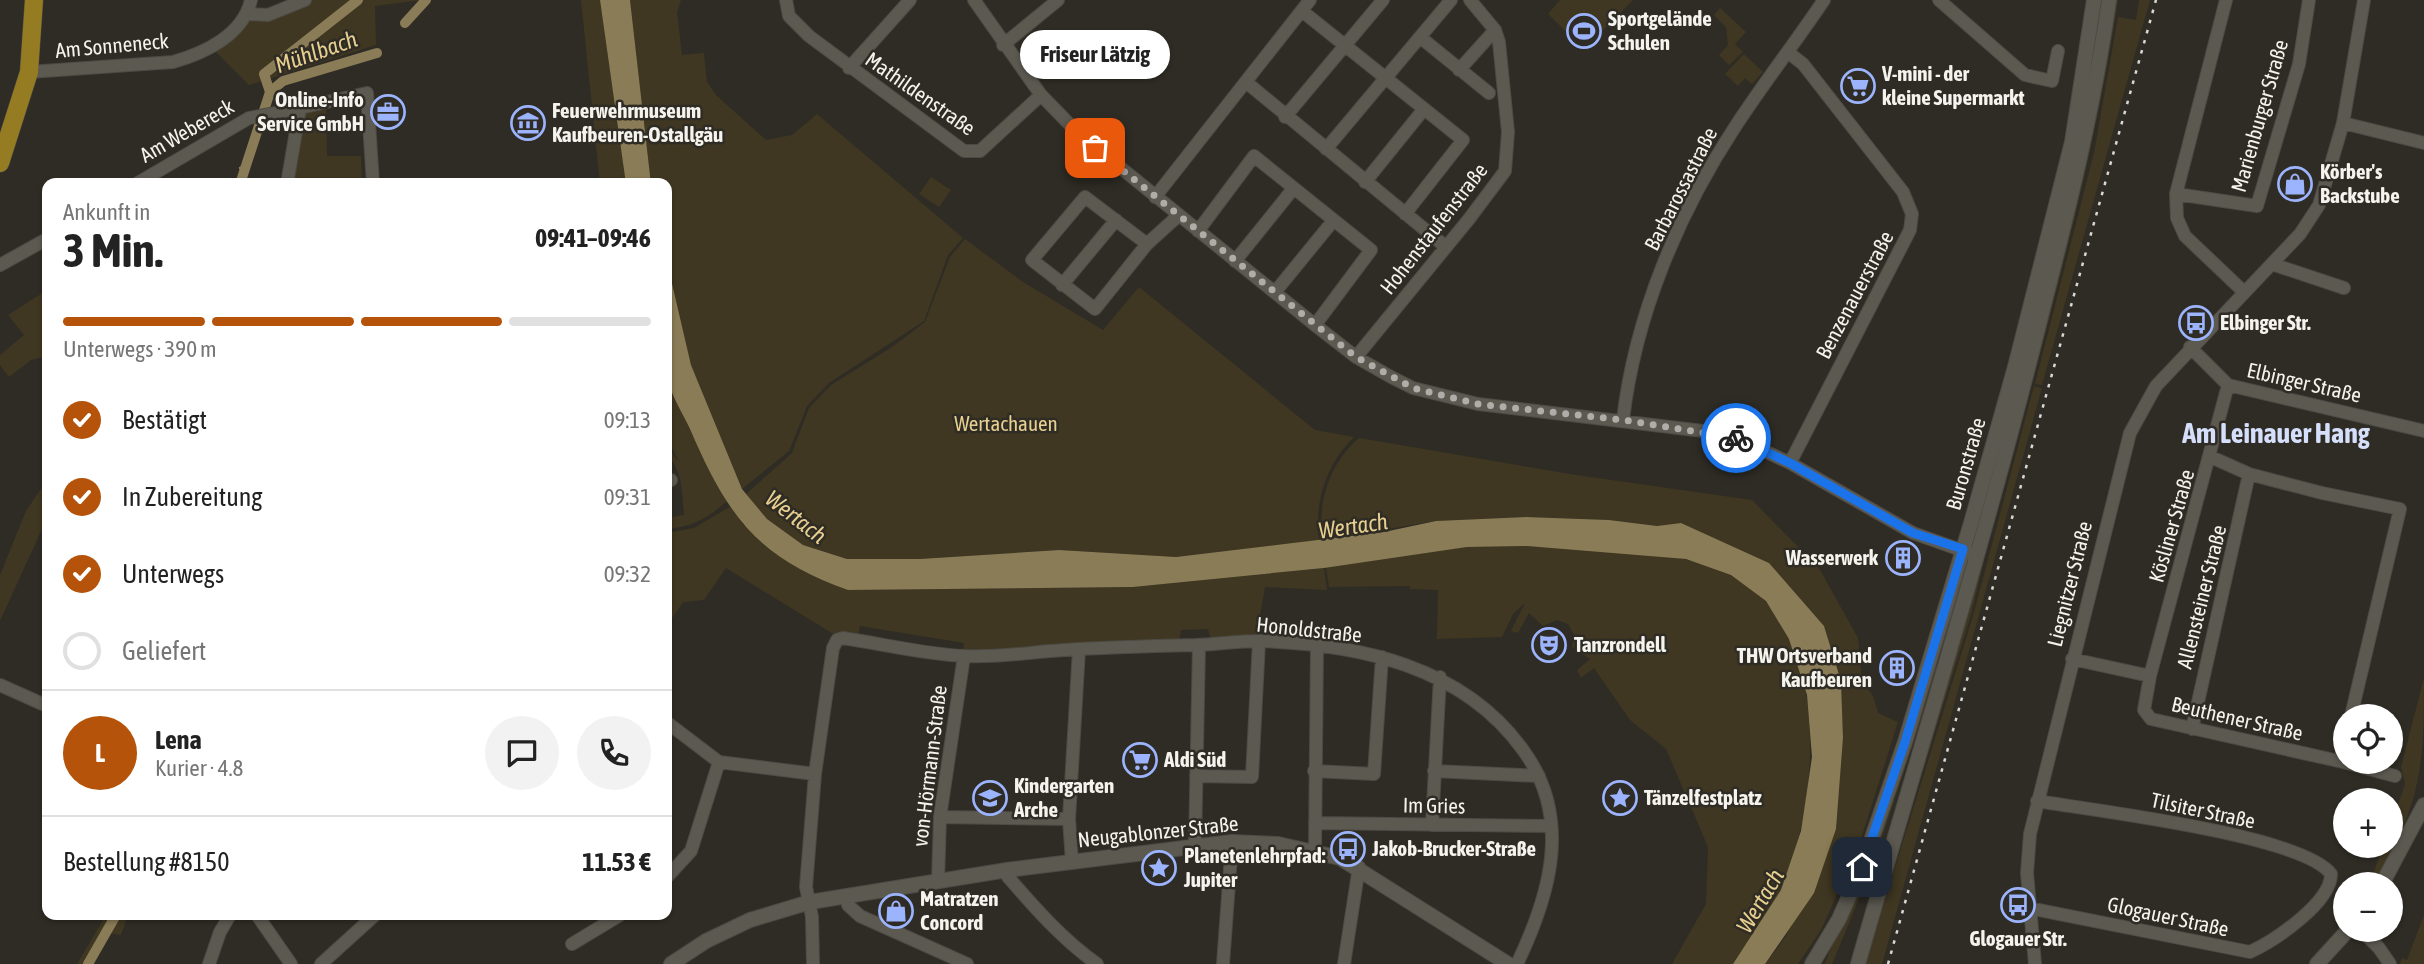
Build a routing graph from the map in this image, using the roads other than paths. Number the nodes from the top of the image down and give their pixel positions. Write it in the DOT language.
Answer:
graph roads {
  1 [pos="34,0"];
  2 [pos="251,0"];
  3 [pos="305,0"];
  4 [pos="786,0"];
  5 [pos="910,0"];
  6 [pos="974,0"];
  7 [pos="1058,0"];
  8 [pos="1310,0"];
  9 [pos="1382,0"];
  10 [pos="1451,0"];
  11 [pos="1471,0"];
  12 [pos="1824,0"];
  13 [pos="1939,0"];
  14 [pos="2094,0"];
  15 [pos="2109,0"];
  16 [pos="2226,0"];
  17 [pos="2309,0"];
  18 [pos="2364,0"];
  19 [pos="1302,11"];
  20 [pos="248,13"];
  21 [pos="1495,30"];
  22 [pos="1420,37"];
  23 [pos="1003,45"];
  24 [pos="1345,46"];
  25 [pos="2058,51"];
  26 [pos="1789,53"];
  27 [pos="849,68"];
  28 [pos="1459,70"];
  29 [pos="29,72"];
  30 [pos="1386,79"];
  31 [pos="1246,82"];
  32 [pos="1489,93"];
  33 [pos="1041,95"];
  34 [pos="300,108"];
  35 [pos="1424,109"];
  36 [pos="1285,117"];
  37 [pos="2343,123"];
  38 [pos="2424,143"];
  39 [pos="1326,149"];
  40 [pos="0,163"];
  41 [pos="146,178"];
  42 [pos="288,178"];
  43 [pos="373,178"];
  44 [pos="1365,181"];
  45 [pos="1293,189"];
  46 [pos="2176,194"];
  47 [pos="1155,197"];
  48 [pos="1405,214"];
  49 [pos="1179,215"];
  50 [pos="1116,220"];
  51 [pos="1333,220"];
  52 [pos="1198,230"];
  53 [pos="42,242"];
  54 [pos="1147,244"];
  55 [pos="1446,247"];
  56 [pos="1236,261"];
  57 [pos="2272,264"];
  58 [pos="0,265"];
  59 [pos="1062,285"];
  60 [pos="2344,288"];
  61 [pos="1275,292"];
  62 [pos="2244,292"];
  63 [pos="1315,325"];
  64 [pos="2190,347"];
  65 [pos="1356,357"];
  66 [pos="2228,385"];
  67 [pos="1623,420"];
  68 [pos="2424,430"];
  69 [pos="2211,457"];
  70 [pos="1790,463"];
  71 [pos="2249,474"];
  72 [pos="1963,549"];
  73 [pos="1978,557"];
  74 [pos="1259,641"];
  75 [pos="1199,645"];
  76 [pos="1317,647"];
  77 [pos="1079,649"];
  78 [pos="964,656"];
  79 [pos="1382,657"];
  80 [pos="2072,659"];
  81 [pos="2150,676"];
  82 [pos="1440,677"];
  83 [pos="0,685"];
  84 [pos="42,704"];
  85 [pos="2354,704"];
  86 [pos="672,727"];
  87 [pos="2192,729"];
  88 [pos="2333,753"];
  89 [pos="719,762"];
  90 [pos="1314,771"];
  91 [pos="1434,771"];
  92 [pos="815,774"];
  93 [pos="2390,774"];
  94 [pos="1196,776"];
  95 [pos="1539,776"];
  96 [pos="2395,776"];
  97 [pos="2037,801"];
  98 [pos="2424,805"];
  99 [pos="940,817"];
  100 [pos="1069,819"];
  101 [pos="1315,823"];
  102 [pos="1432,825"];
  103 [pos="1551,826"];
  104 [pos="1232,842"];
  105 [pos="1195,846"];
  106 [pos="1315,850"];
  107 [pos="1072,862"];
  108 [pos="1359,867"];
  109 [pos="1007,870"];
  110 [pos="672,872"];
  111 [pos="2388,872"];
  112 [pos="938,881"];
  113 [pos="846,895"];
  114 [pos="2323,896"];
  115 [pos="810,902"];
  116 [pos="2029,908"];
  117 [pos="227,920"];
  118 [pos="260,920"];
  119 [pos="370,920"];
  120 [pos="612,920"];
  121 [pos="2337,942"];
  122 [pos="2373,942"];
  123 [pos="572,944"];
  124 [pos="209,964"];
  125 [pos="290,964"];
  126 [pos="321,964"];
  127 [pos="671,964"];
  128 [pos="813,964"];
  129 [pos="967,964"];
  130 [pos="1097,964"];
  131 [pos="1223,964"];
  132 [pos="1344,964"];
  133 [pos="1508,964"];
  134 [pos="1517,964"];
  135 [pos="1812,964"];
  136 [pos="1858,964"];
  137 [pos="2035,964"];
  138 [pos="2317,964"];
  139 [pos="2389,964"];
  1 -- 29 [label="main road"];
  2 -- 20 [label="street"];
  3 -- 20 [label="street"];
  4 -- 27 [label="street, Mathildenstraße"];
  5 -- 27 [label="street"];
  6 -- 23 [label="street"];
  7 -- 23 [label="street"];
  8 -- 19 [label="street"];
  9 -- 24 [label="street"];
  10 -- 22 [label="street"];
  11 -- 21 [label="street, Hohenstaufenstraße"];
  12 -- 26 [label="street, Barbarossastraße"];
  13 -- 25 [label="street"];
  14 -- 72 [label="street, Buronstraße"];
  15 -- 73 [label="street, Buronstraße"];
  16 -- 46 [label="street"];
  17 -- 46 [label="street, Marienburger Straße"];
  18 -- 37 [label="street, Liegnitzer Straße"];
  19 -- 24 [label="street"];
  19 -- 31 [label="street"];
  20 -- 29 [label="street, Am Sonneneck"];
  21 -- 28 [label="street"];
  21 -- 55 [label="street, Hohenstaufenstraße"];
  22 -- 28 [label="street"];
  22 -- 30 [label="street"];
  23 -- 33 [label="street"];
  24 -- 30 [label="street"];
  24 -- 36 [label="street"];
  26 -- 67 [label="street, Barbarossastraße"];
  26 -- 70 [label="street, Benzenauerstraße"];
  27 -- 33 [label="street, Mathildenstraße"];
  28 -- 32 [label="street"];
  29 -- 40 [label="main road"];
  30 -- 35 [label="street"];
  30 -- 39 [label="street"];
  31 -- 36 [label="street"];
  31 -- 47 [label="street"];
  33 -- 47 [label="street"];
  34 -- 41 [label="street, Am Webereck"];
  34 -- 42 [label="street"];
  34 -- 43 [label="street, Am Webereck"];
  35 -- 44 [label="street"];
  35 -- 48 [label="street"];
  36 -- 39 [label="street"];
  37 -- 38 [label="street"];
  37 -- 57 [label="street, Liegnitzer Straße"];
  39 -- 44 [label="street"];
  44 -- 48 [label="street"];
  45 -- 51 [label="street"];
  45 -- 52 [label="street"];
  45 -- 56 [label="street"];
  46 -- 62 [label="street"];
  47 -- 49 [label="street"];
  48 -- 55 [label="street"];
  49 -- 52 [label="street"];
  49 -- 54 [label="street"];
  50 -- 54 [label="street"];
  50 -- 59 [label="street"];
  50 -- 59 [label="street"];
  51 -- 61 [label="street"];
  51 -- 63 [label="street"];
  52 -- 56 [label="street"];
  53 -- 58 [label="street"];
  54 -- 59 [label="street"];
  55 -- 65 [label="street, Hohenstaufenstraße"];
  56 -- 61 [label="street"];
  57 -- 60 [label="street"];
  57 -- 62 [label="street, Liegnitzer Straße"];
  61 -- 63 [label="street"];
  62 -- 64 [label="street, Liegnitzer Straße"];
  63 -- 65 [label="street"];
  64 -- 66 [label="street, Elbinger Straße"];
  64 -- 80 [label="street, Liegnitzer Straße"];
  65 -- 67 [label="street"];
  66 -- 68 [label="street, Elbinger Straße"];
  66 -- 69 [label="street, Kösliner Straße"];
  67 -- 70 [label="street"];
  69 -- 71 [label="street"];
  69 -- 81 [label="street, Kösliner Straße"];
  70 -- 72 [label="street"];
  71 -- 85 [label="street"];
  71 -- 87 [label="street, Allensteiner Straße"];
  72 -- 73 [label="street"];
  72 -- 135 [label="street, Buronstraße"];
  73 -- 136 [label="street, Buronstraße"];
  74 -- 75 [label="street, Honoldstraße"];
  74 -- 76 [label="street, Honoldstraße"];
  74 -- 94 [label="street"];
  75 -- 77 [label="street, Honoldstraße"];
  75 -- 94 [label="street"];
  76 -- 79 [label="street, Honoldstraße"];
  76 -- 90 [label="street"];
  77 -- 78 [label="street, Honoldstraße"];
  77 -- 100 [label="street"];
  78 -- 92 [label="street, Honoldstraße"];
  78 -- 99 [label="street, von-Hörmann-Straße"];
  79 -- 82 [label="street, Honoldstraße"];
  79 -- 90 [label="street"];
  80 -- 81 [label="street, Beuthener Straße"];
  80 -- 97 [label="street, Liegnitzer Straße"];
  81 -- 87 [label="street, Beuthener Straße"];
  82 -- 91 [label="street"];
  82 -- 95 [label="street, Honoldstraße"];
  83 -- 84 [label="street"];
  86 -- 89 [label="street"];
  87 -- 88 [label="street, Beuthener Straße"];
  89 -- 92 [label="street"];
  89 -- 110 [label="street"];
  90 -- 101 [label="street"];
  91 -- 95 [label="street"];
  91 -- 102 [label="street"];
  92 -- 115 [label="street"];
  93 -- 96 [label="street, Beuthener Straße"];
  94 -- 105 [label="street"];
  95 -- 103 [label="street, Honoldstraße"];
  97 -- 114 [label="street, Tilsiter Straße"];
  97 -- 116 [label="street, Liegnitzer Straße"];
  98 -- 111 [label="street"];
  99 -- 100 [label="street"];
  99 -- 112 [label="street, von-Hörmann-Straße"];
  100 -- 107 [label="street"];
  101 -- 102 [label="street, Im Gries"];
  101 -- 106 [label="street"];
  102 -- 103 [label="street, Im Gries"];
  103 -- 134 [label="street, Honoldstraße"];
  104 -- 105 [label="street, Neugablonzer Straße"];
  104 -- 106 [label="street, Neugablonzer Straße"];
  104 -- 131 [label="street"];
  105 -- 107 [label="street, Neugablonzer Straße"];
  106 -- 108 [label="street, Neugablonzer Straße"];
  107 -- 109 [label="street, Neugablonzer Straße"];
  108 -- 132 [label="street"];
  108 -- 133 [label="street, Neugablonzer Straße"];
  109 -- 112 [label="street, Neugablonzer Straße"];
  109 -- 130 [label="street"];
  112 -- 113 [label="street, Neugablonzer Straße"];
  113 -- 115 [label="street, Neugablonzer Straße"];
  113 -- 129 [label="street"];
  114 -- 116 [label="street, Glogauer Straße"];
  115 -- 127 [label="street, Neugablonzer Straße"];
  115 -- 128 [label="street"];
  116 -- 137 [label="street, Liegnitzer Straße"];
  117 -- 124 [label="street"];
  118 -- 125 [label="street"];
  119 -- 126 [label="street"];
  120 -- 123 [label="street"];
  121 -- 138 [label="street"];
  122 -- 139 [label="street"];
}
